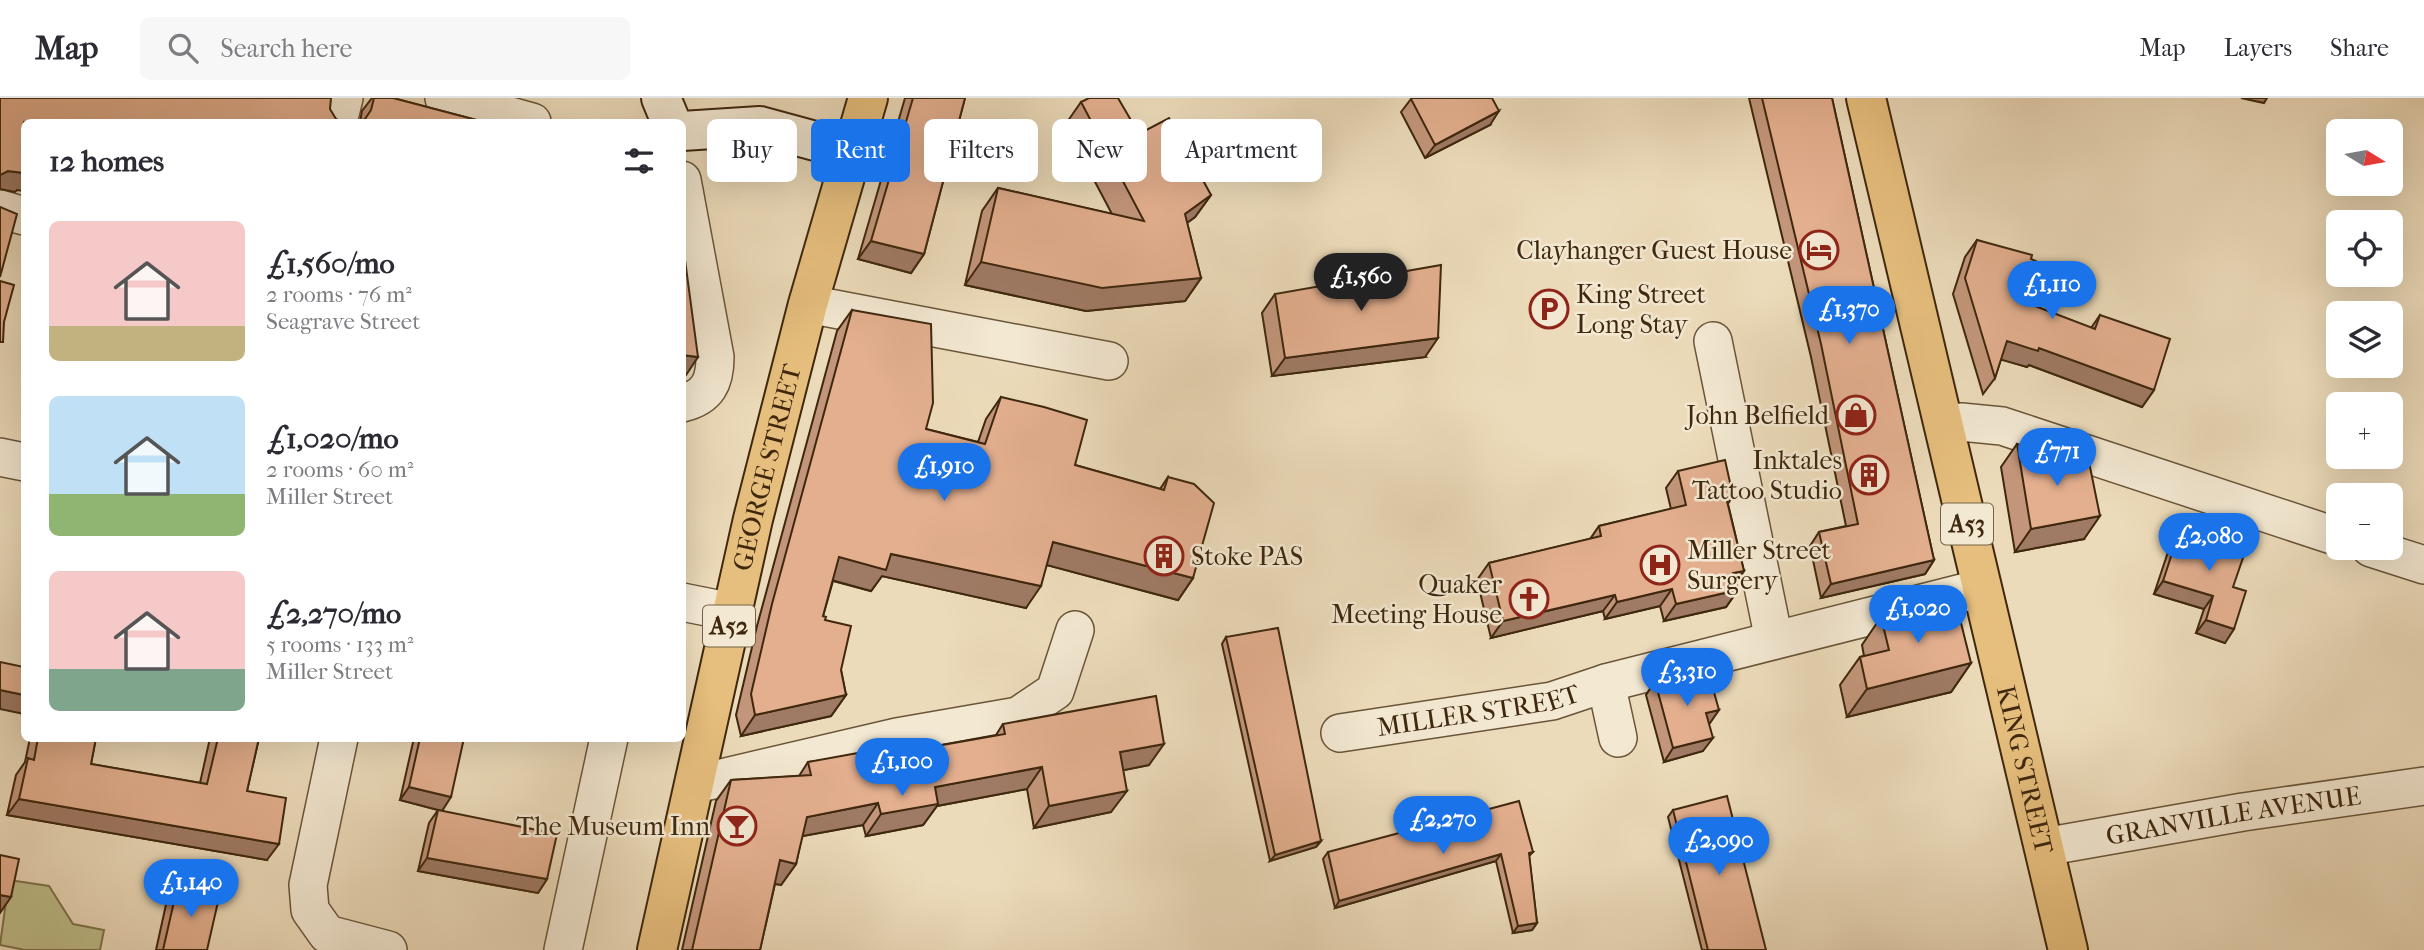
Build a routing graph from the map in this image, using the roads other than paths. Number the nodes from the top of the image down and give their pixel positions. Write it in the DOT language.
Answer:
graph roads {
  1 [pos="344,98"];
  2 [pos="444,98"];
  3 [pos="661,98"];
  4 [pos="868,98"];
  5 [pos="1866,98"];
  6 [pos="339,119"];
  7 [pos="521,119"];
  8 [pos="670,119"];
  9 [pos="862,119"];
  10 [pos="686,131"];
  11 [pos="811,140"];
  12 [pos="843,182"];
  13 [pos="686,202"];
  14 [pos="0,209"];
  15 [pos="21,215"];
  16 [pos="808,304"];
  17 [pos="1713,341"];
  18 [pos="1109,361"];
  19 [pos="686,402"];
  20 [pos="1945,427"];
  21 [pos="0,457"];
  22 [pos="21,461"];
  23 [pos="2326,533"];
  24 [pos="2403,558"];
  25 [pos="2424,565"];
  26 [pos="1982,588"];
  27 [pos="686,603"];
  28 [pos="732,612"];
  29 [pos="1075,630"];
  30 [pos="1774,640"];
  31 [pos="1606,683"];
  32 [pos="1340,733"];
  33 [pos="1618,738"];
  34 [pos="338,742"];
  35 [pos="608,742"];
  36 [pos="696,784"];
  37 [pos="2424,786"];
  38 [pos="2044,847"];
  39 [pos="388,950"];
  40 [pos="563,950"];
  41 [pos="657,950"];
  42 [pos="2067,950"];
  1 -- 6 [label="street"];
  2 -- 7 [label="street"];
  3 -- 8 [label="street"];
  4 -- 9 [label="main road, A52"];
  5 -- 20 [label="main road, KING STREET / A53"];
  10 -- 11 [label="street"];
  12 -- 16 [label="main road, GEORGE STREET / A52"];
  13 -- 19 [label="street"];
  14 -- 15 [label="street"];
  16 -- 18 [label="street"];
  16 -- 28 [label="main road, GEORGE STREET / A52"];
  17 -- 30 [label="street"];
  20 -- 23 [label="street"];
  20 -- 26 [label="main road, KING STREET / A53"];
  21 -- 22 [label="street"];
  24 -- 25 [label="street"];
  26 -- 30 [label="street, MILLER STREET"];
  26 -- 38 [label="main road, KING STREET / A53"];
  27 -- 28 [label="street"];
  28 -- 36 [label="main road, GEORGE STREET / A52"];
  29 -- 36 [label="street"];
  30 -- 31 [label="street, MILLER STREET"];
  31 -- 32 [label="street, MILLER STREET"];
  31 -- 33 [label="street"];
  34 -- 39 [label="street"];
  35 -- 40 [label="street"];
  36 -- 41 [label="main road, GEORGE STREET / A52"];
  37 -- 38 [label="street, GRANVILLE AVENUE"];
  38 -- 42 [label="main road, KING STREET / A53"];
}
